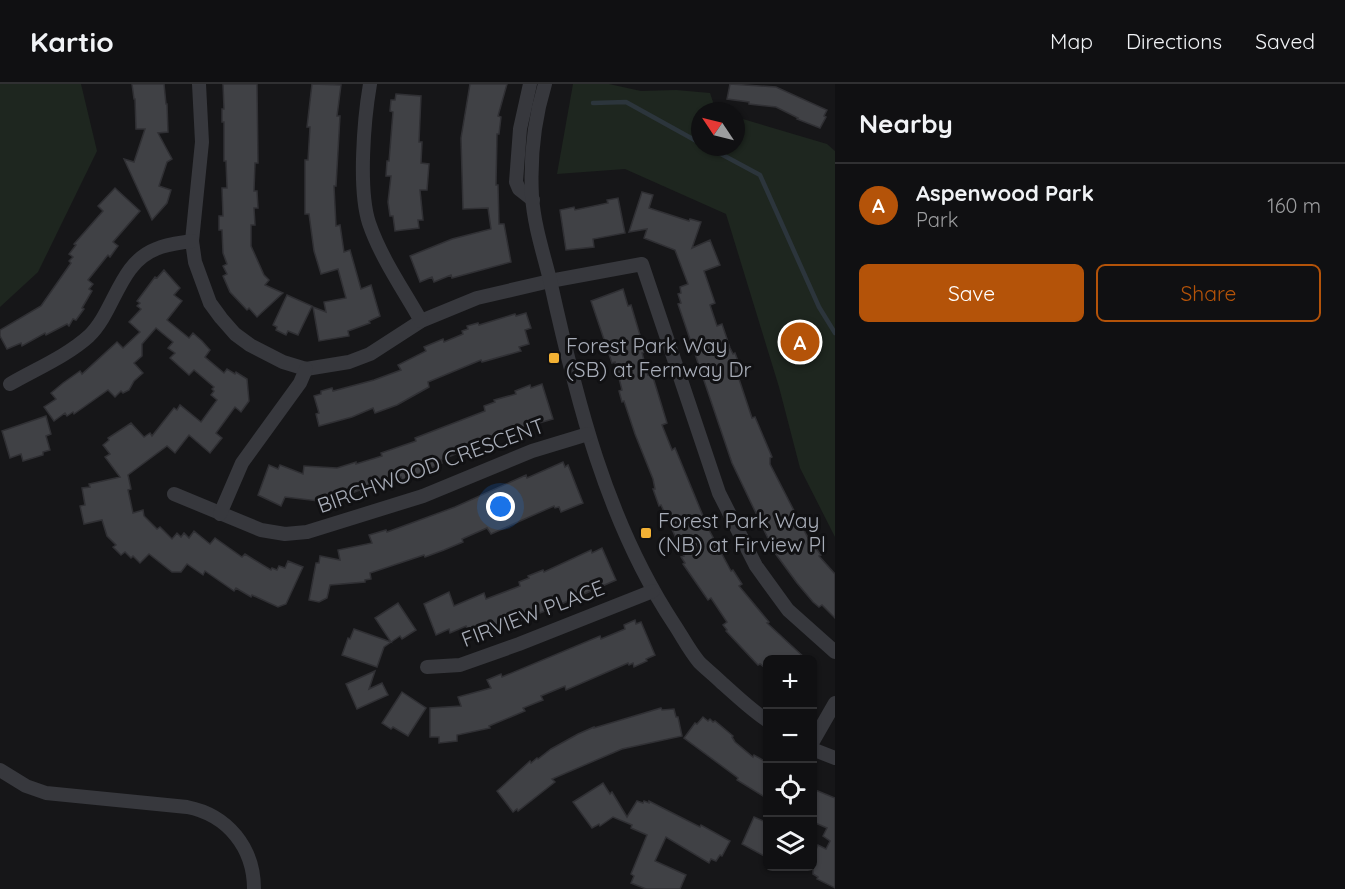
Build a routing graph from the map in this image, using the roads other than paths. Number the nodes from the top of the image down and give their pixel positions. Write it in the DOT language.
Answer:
graph roads {
  1 [pos="199,84"];
  2 [pos="370,84"];
  3 [pos="530,84"];
  4 [pos="545,84"];
  5 [pos="533,200"];
  6 [pos="192,241"];
  7 [pos="550,281"];
  8 [pos="421,321"];
  9 [pos="306,369"];
  10 [pos="10,384"];
  11 [pos="588,434"];
  12 [pos="174,494"];
  13 [pos="220,514"];
  14 [pos="653,591"];
  15 [pos="835,652"];
  16 [pos="427,667"];
  17 [pos="835,702"];
  18 [pos="763,717"];
  19 [pos="817,736"];
  20 [pos="817,751"];
  21 [pos="835,758"];
  22 [pos="0,770"];
  23 [pos="254,889"];
  1 -- 6 [label="street"];
  2 -- 8 [label="street"];
  3 -- 5 [label="street"];
  4 -- 5 [label="street"];
  5 -- 7 [label="street"];
  6 -- 9 [label="street"];
  6 -- 10 [label="street"];
  7 -- 8 [label="street"];
  7 -- 11 [label="street"];
  7 -- 15 [label="street"];
  8 -- 9 [label="street"];
  9 -- 13 [label="street"];
  11 -- 13 [label="street, BIRCHWOOD CRESCENT"];
  11 -- 14 [label="street"];
  12 -- 13 [label="street, BIRCHWOOD CRESCENT"];
  14 -- 16 [label="street, FIRVIEW PLACE"];
  14 -- 18 [label="street"];
  17 -- 19 [label="street"];
  20 -- 21 [label="street"];
  22 -- 23 [label="street"];
}
